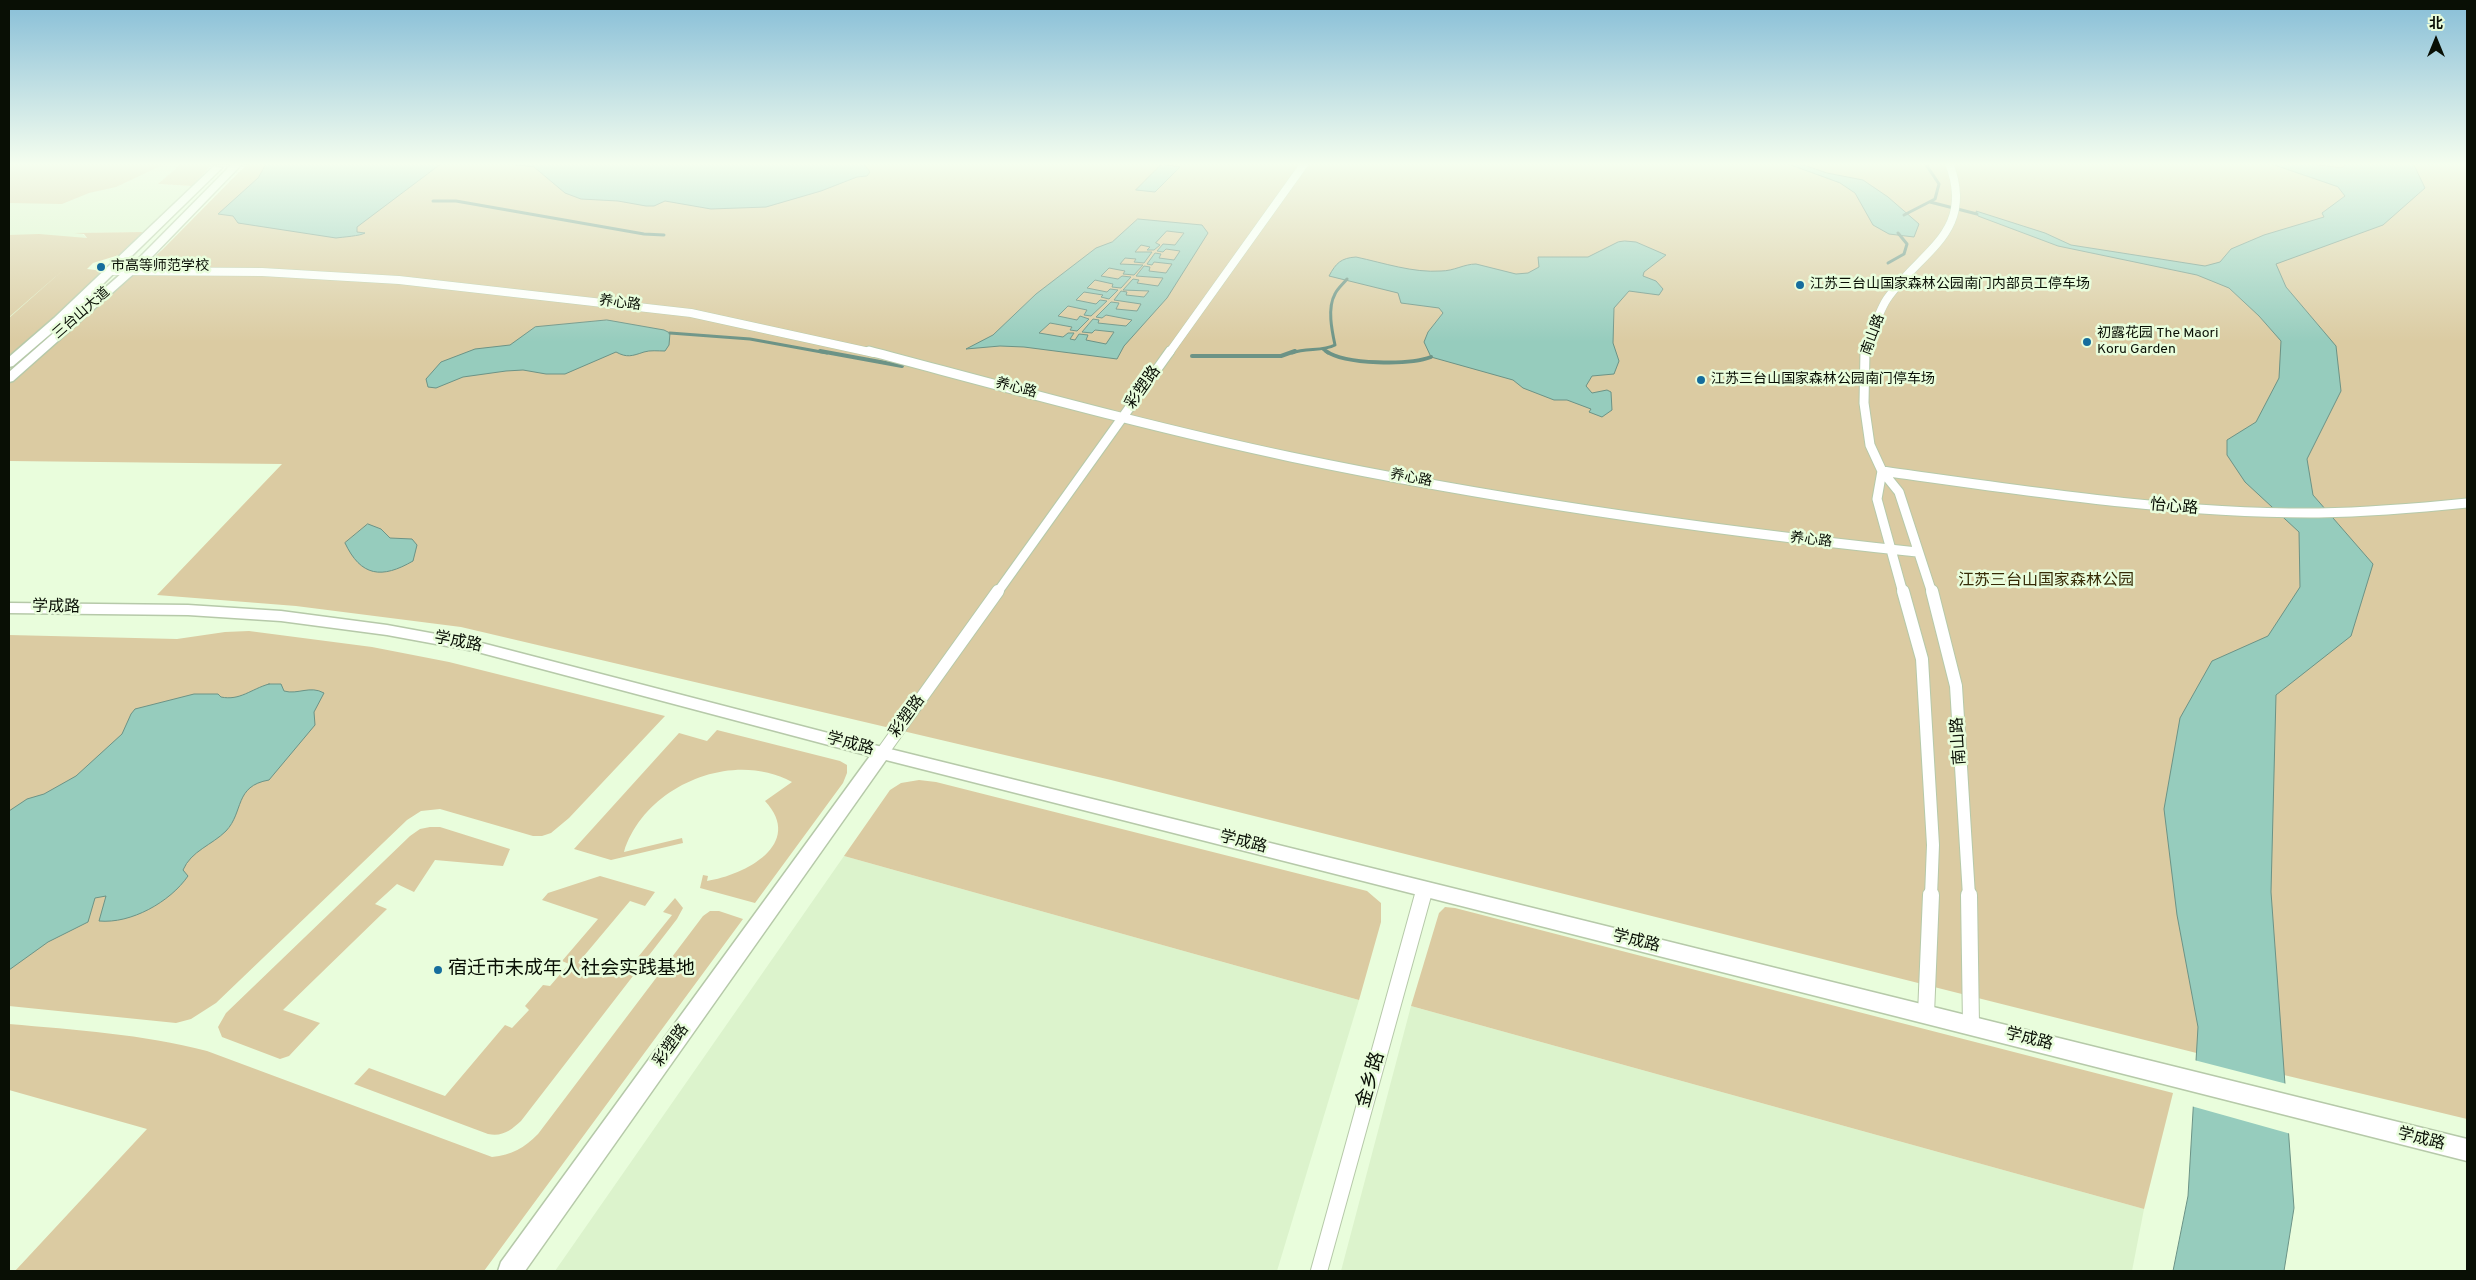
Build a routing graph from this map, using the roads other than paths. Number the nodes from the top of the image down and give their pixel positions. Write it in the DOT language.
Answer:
graph roads {
  1 [pos="160,223"];
  2 [pos="178,223"];
  3 [pos="1262,223"];
  4 [pos="1950,223"];
  5 [pos="110,271"];
  6 [pos="130,271"];
  7 [pos="9,363"];
  8 [pos="9,378"];
  9 [pos="1123,418"];
  10 [pos="1882,471"];
  11 [pos="2467,503"];
  12 [pos="1892,549"];
  13 [pos="1917,552"];
  14 [pos="9,608"];
  15 [pos="882,753"];
  16 [pos="1425,889"];
  17 [pos="1926,1014"];
  18 [pos="1971,1026"];
  19 [pos="2303,1110"];
  20 [pos="2467,1150"];
  21 [pos="510,1271"];
  22 [pos="1319,1271"];
  1 -- 5 [label="street, 三台山大道"];
  2 -- 6 [label="main road, 三台山大道"];
  3 -- 9 [label="street, 彩塑路"];
  4 -- 10 [label="street, 南山路"];
  5 -- 6 [label="street, 养心路"];
  5 -- 7 [label="street, 三台山大道"];
  6 -- 8 [label="main road, 三台山大道"];
  6 -- 9 [label="street, 养心路"];
  9 -- 12 [label="street, 养心路"];
  9 -- 15 [label="street, 彩塑路"];
  10 -- 11 [label="street, 怡心路"];
  10 -- 12 [label="street, 南山路"];
  10 -- 13 [label="street, 南山路"];
  12 -- 13 [label="street, 养心路"];
  12 -- 17 [label="street, 南山路"];
  13 -- 18 [label="street, 南山路"];
  14 -- 15 [label="street, 学成路"];
  15 -- 16 [label="street, 学成路"];
  15 -- 21 [label="street, 彩塑路"];
  16 -- 17 [label="street, 学成路"];
  16 -- 22 [label="street, 金乡路"];
  17 -- 18 [label="street, 学成路"];
  18 -- 19 [label="street, 学成路"];
  19 -- 20 [label="main road, 学成路"];
}
